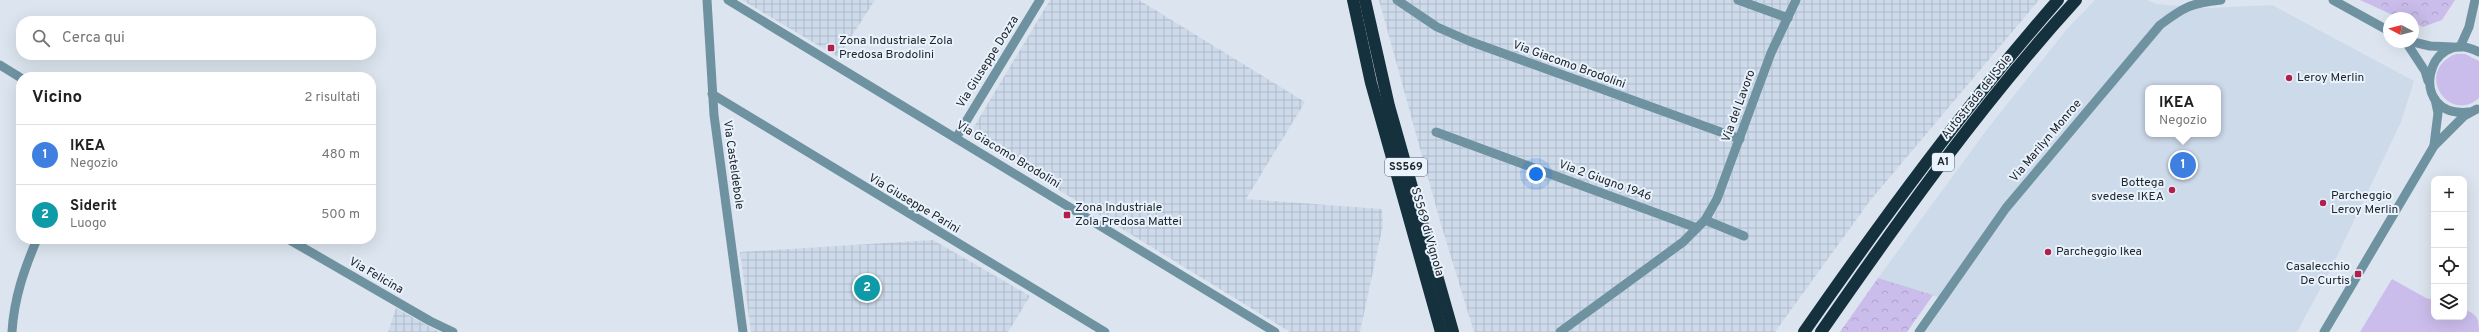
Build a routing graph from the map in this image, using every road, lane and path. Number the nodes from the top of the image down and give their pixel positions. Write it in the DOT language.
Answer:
graph roads {
  1 [pos="706,0"];
  2 [pos="728,0"];
  3 [pos="1040,0"];
  4 [pos="1365,0"];
  5 [pos="1397,0"];
  6 [pos="1738,0"];
  7 [pos="1796,0"];
  8 [pos="2058,0"];
  9 [pos="2076,0"];
  10 [pos="2221,0"];
  11 [pos="2474,0"];
  12 [pos="2478,0"];
  13 [pos="2333,1"];
  14 [pos="1353,4"];
  15 [pos="2479,7"];
  16 [pos="1788,18"];
  17 [pos="2383,28"];
  18 [pos="2419,43"];
  19 [pos="2458,47"];
  20 [pos="2410,48"];
  21 [pos="2479,52"];
  22 [pos="0,65"];
  23 [pos="16,75"];
  24 [pos="2430,87"];
  25 [pos="712,94"];
  26 [pos="2435,99"];
  27 [pos="2478,108"];
  28 [pos="1436,132"];
  29 [pos="956,138"];
  30 [pos="1740,139"];
  31 [pos="2434,146"];
  32 [pos="1705,220"];
  33 [pos="1697,228"];
  34 [pos="1744,236"];
  35 [pos="36,244"];
  36 [pos="297,244"];
  37 [pos="12,332"];
  38 [pos="453,332"];
  39 [pos="743,332"];
  40 [pos="1104,332"];
  41 [pos="1275,332"];
  42 [pos="1441,332"];
  43 [pos="1453,332"];
  44 [pos="1560,332"];
  45 [pos="1804,332"];
  46 [pos="1821,332"];
  47 [pos="1919,332"];
  48 [pos="2324,332"];
  1 -- 25 [label="street, Via Casteldebole"];
  2 -- 29 [label="street, Via Giacomo Brodolini"];
  3 -- 29 [label="street, Via Giuseppe Dozza"];
  4 -- 43 [label="highway, SS569 di Vignola / SS569"];
  5 -- 30 [label="street, Via Giacomo Brodolini"];
  6 -- 16 [label="street"];
  7 -- 16 [label="street, Via del Lavoro"];
  8 -- 45 [label="highway, Autostrada del Sole / A1"];
  9 -- 46 [label="highway, Autostrada del Sole / A1"];
  10 -- 47 [label="street, Via Marilyn Monroe"];
  11 -- 19 [label="street"];
  12 -- 15 [label="street"];
  13 -- 17 [label="street"];
  14 -- 42 [label="highway, SS569 di Vignola / SS569"];
  16 -- 30 [label="street, Via del Lavoro"];
  18 -- 19 [label="street"];
  19 -- 21 [label="street"];
  19 -- 24 [label="street"];
  20 -- 24 [label="street"];
  22 -- 23 [label="street"];
  24 -- 26 [label="street"];
  25 -- 39 [label="street, Via Casteldebole"];
  25 -- 40 [label="street, Via Giuseppe Parini"];
  26 -- 27 [label="street"];
  26 -- 31 [label="street"];
  27 -- 31 [label="street"];
  28 -- 33 [label="street, Via 2 Giugno 1946"];
  29 -- 41 [label="street, Via Giacomo Brodolini"];
  30 -- 32 [label="street, Via del Lavoro"];
  31 -- 48 [label="street"];
  32 -- 33 [label="street, Via del Lavoro"];
  32 -- 34 [label="street"];
  33 -- 44 [label="street, Via del Lavoro"];
  35 -- 37 [label="street"];
  36 -- 38 [label="street, Via Felicina"];
}
